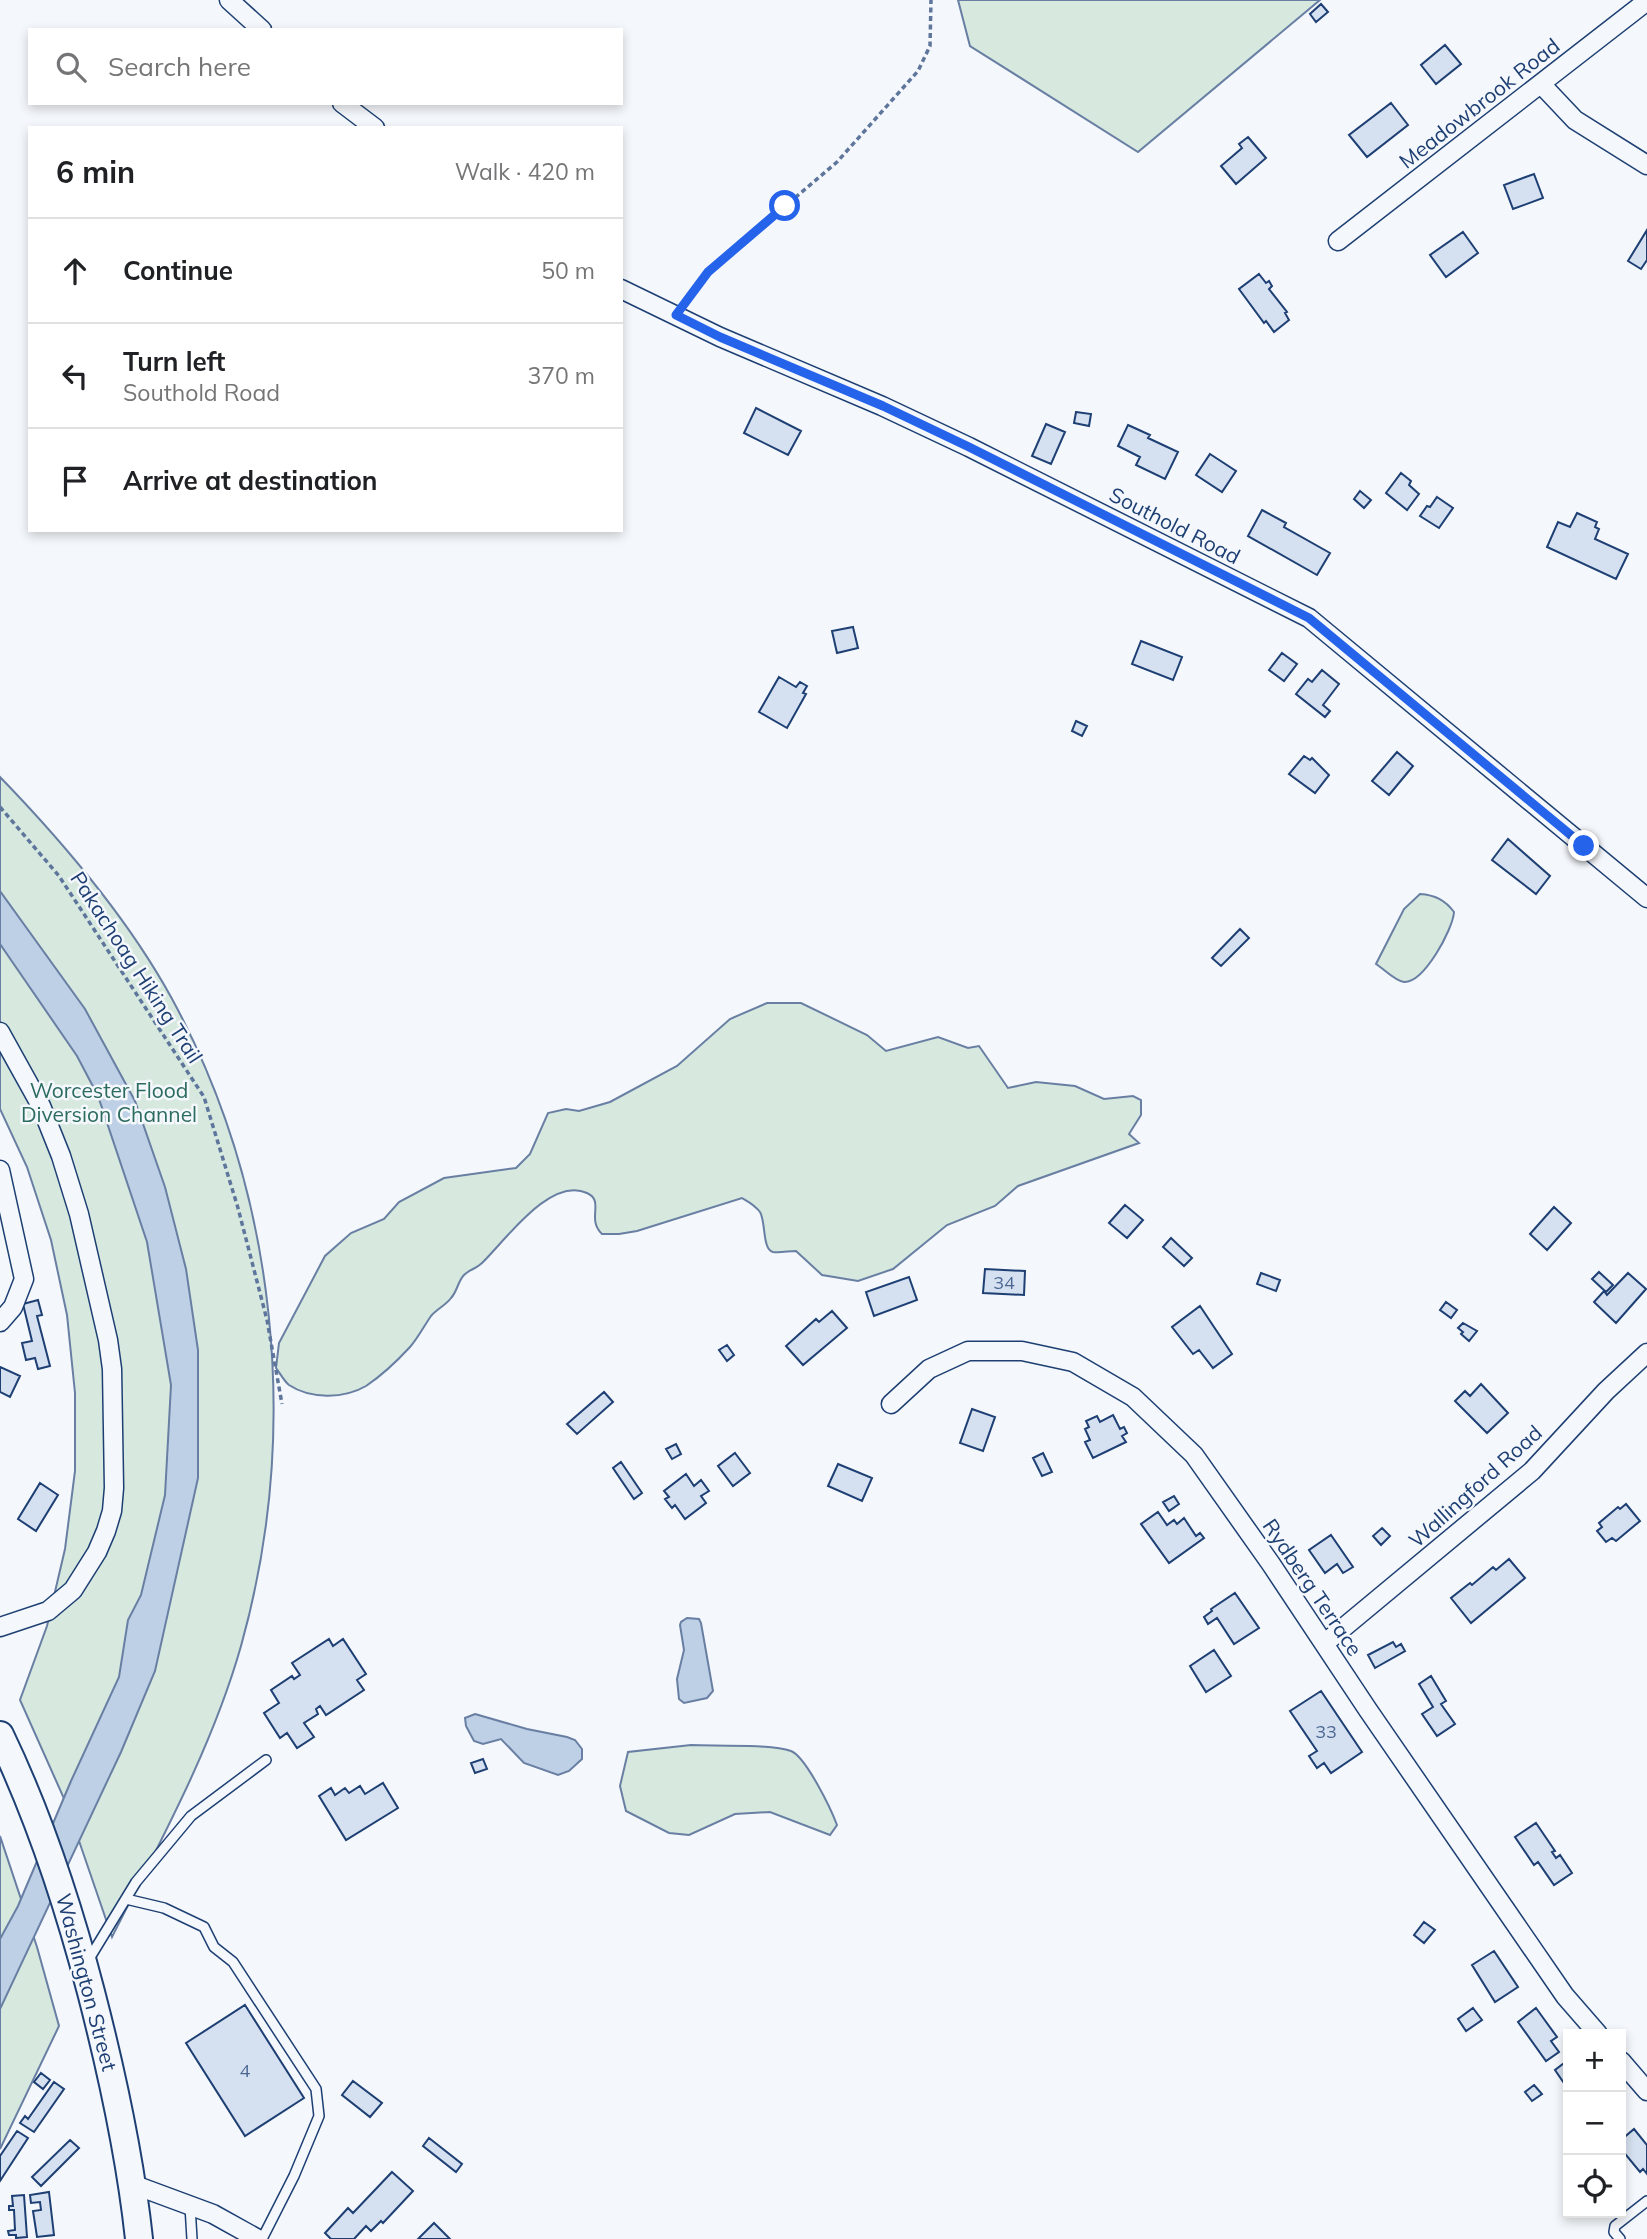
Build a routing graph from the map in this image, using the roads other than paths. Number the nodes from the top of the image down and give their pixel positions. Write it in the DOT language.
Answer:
graph roads {
  1 [pos="229,0"];
  2 [pos="1647,1"];
  3 [pos="260,28"];
  4 [pos="1541,84"];
  5 [pos="345,105"];
  6 [pos="372,126"];
  7 [pos="1647,165"];
  8 [pos="1338,241"];
  9 [pos="623,290"];
  10 [pos="1647,898"];
  11 [pos="0,1032"];
  12 [pos="0,1170"];
  13 [pos="0,1322"];
  14 [pos="1647,1353"];
  15 [pos="891,1404"];
  16 [pos="0,1627"];
  17 [pos="1325,1643"];
  18 [pos="2,1740"];
  19 [pos="266,1760"];
  20 [pos="126,1899"];
  21 [pos="84,1966"];
  22 [pos="1594,2029"];
  23 [pos="1626,2067"];
  24 [pos="1647,2091"];
  25 [pos="132,2184"];
  26 [pos="1647,2201"];
  27 [pos="190,2206"];
  28 [pos="139,2239"];
  29 [pos="192,2239"];
  30 [pos="260,2239"];
  31 [pos="1620,2239"];
  1 -- 3 [label="street"];
  2 -- 4 [label="street, Meadowbrook Road"];
  4 -- 7 [label="street"];
  4 -- 8 [label="street, Meadowbrook Road"];
  5 -- 6 [label="street"];
  9 -- 10 [label="street, Southold Road"];
  11 -- 16 [label="street"];
  12 -- 13 [label="street"];
  14 -- 17 [label="street, Wallingford Road"];
  15 -- 17 [label="street, Rydberg Terrace"];
  17 -- 22 [label="street, Rydberg Terrace"];
  18 -- 21 [label="main road, Washington Street"];
  19 -- 20 [label="lane"];
  20 -- 21 [label="lane"];
  20 -- 30 [label="lane"];
  21 -- 25 [label="main road, Washington Street"];
  23 -- 24 [label="street"];
  25 -- 27 [label="street"];
  25 -- 28 [label="main road, Washington Street"];
  26 -- 31 [label="lane"];
  27 -- 29 [label="lane"];
  27 -- 30 [label="street"];
}
